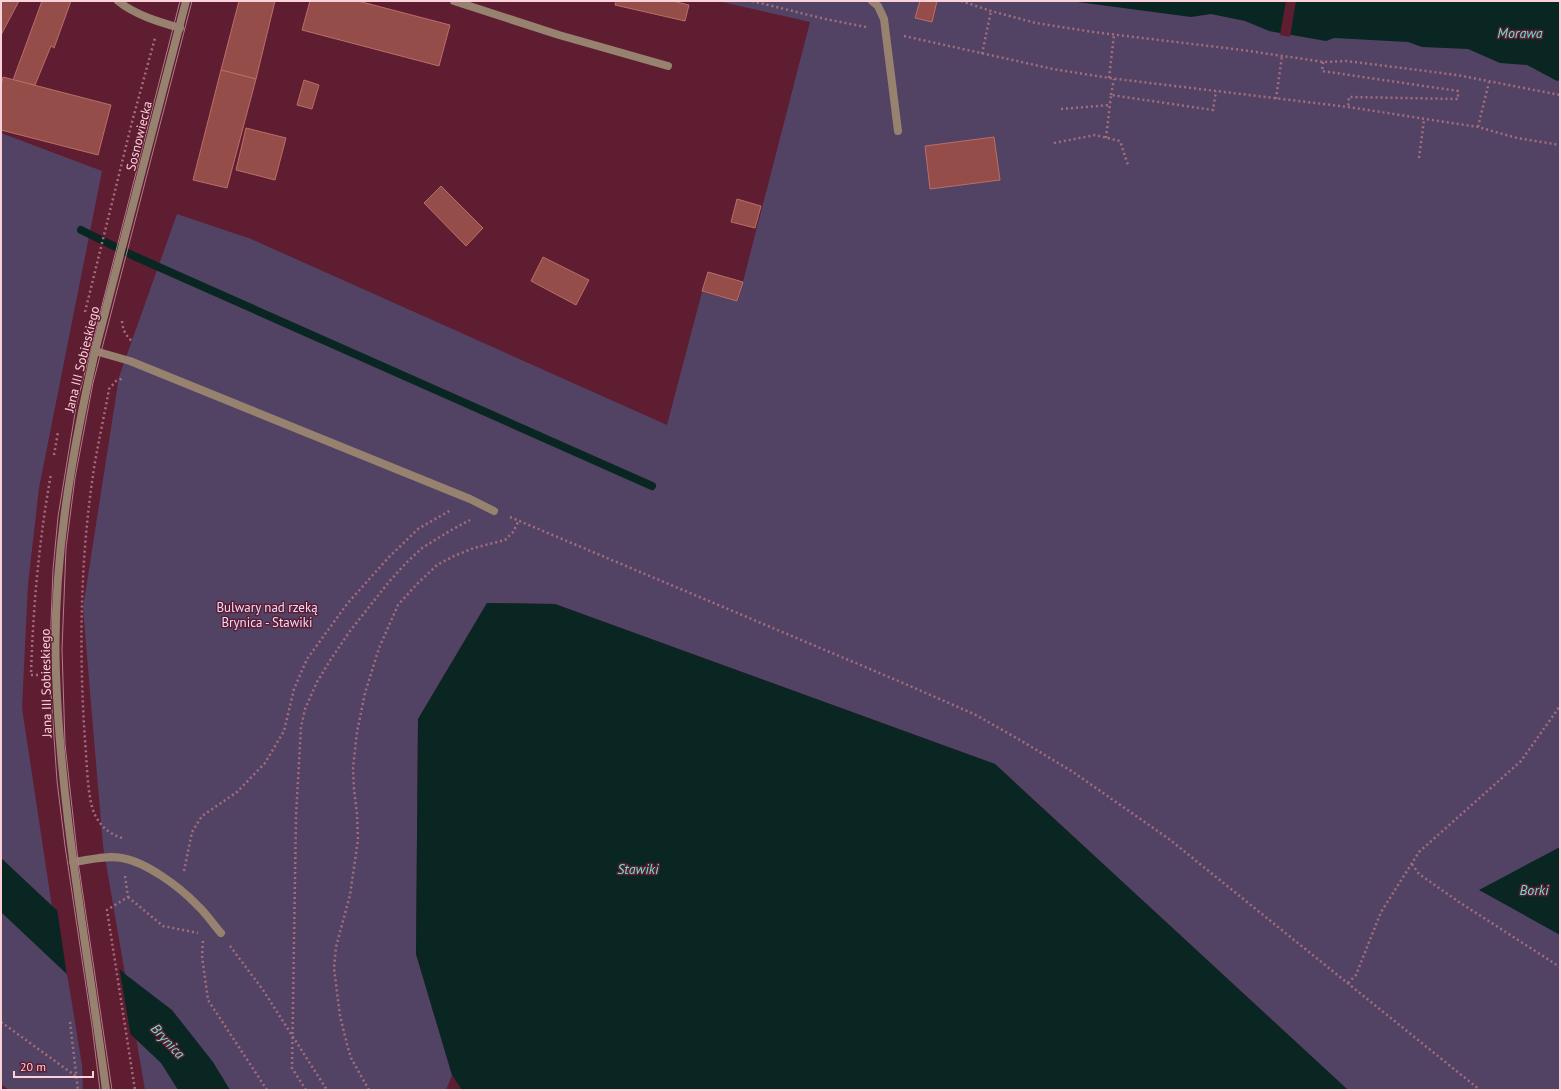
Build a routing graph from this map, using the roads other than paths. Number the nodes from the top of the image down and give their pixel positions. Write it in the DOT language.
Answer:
graph roads {
  1 [pos="118,1"];
  2 [pos="186,1"];
  3 [pos="454,1"];
  4 [pos="872,1"];
  5 [pos="180,28"];
  6 [pos="668,66"];
  7 [pos="898,131"];
  8 [pos="115,277"];
  9 [pos="95,351"];
  10 [pos="494,511"];
  11 [pos="73,862"];
  12 [pos="221,933"];
  13 [pos="106,1090"];
  1 -- 5 [label="street"];
  2 -- 5 [label="street, Sosnowiecka"];
  3 -- 6 [label="street"];
  4 -- 7 [label="street"];
  5 -- 8 [label="street, Sosnowiecka"];
  8 -- 9 [label="street, Jana III Sobieskiego"];
  9 -- 10 [label="street"];
  9 -- 11 [label="street, Jana III Sobieskiego"];
  11 -- 12 [label="street"];
  11 -- 13 [label="street, Jana III Sobieskiego"];
}
